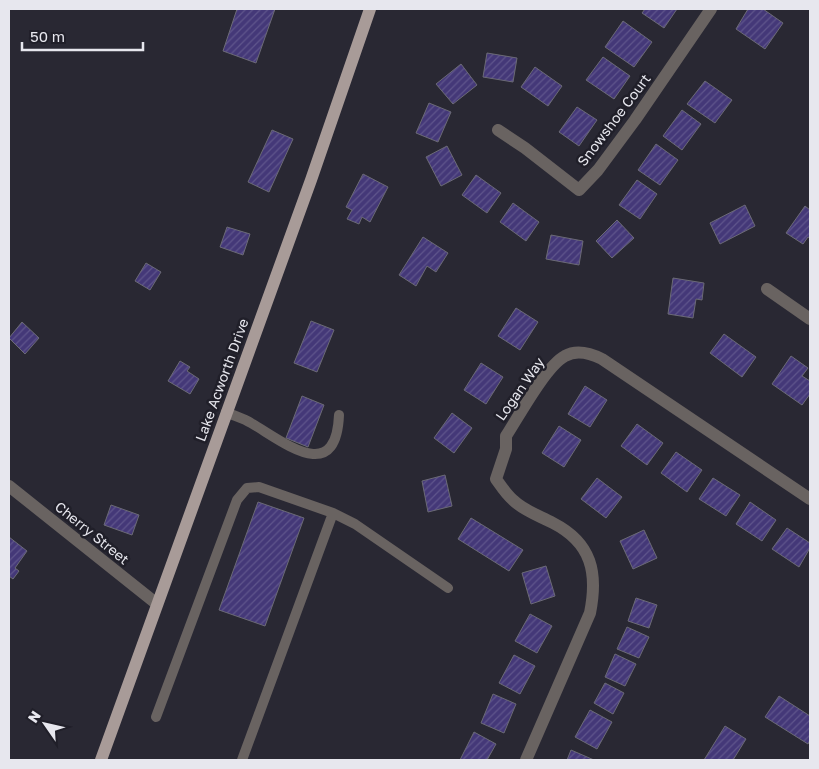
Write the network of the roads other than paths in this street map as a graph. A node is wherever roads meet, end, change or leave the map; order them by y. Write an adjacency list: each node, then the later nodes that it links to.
1 (370, 9): 6 (main road, Lake Acworth Drive)
2 (711, 9): 3 (street, Snowshoe Court)
3 (498, 130)
4 (767, 289): 5 (street)
5 (810, 319)
6 (226, 412): 7 (lane); 12 (main road, Lake Acworth Drive)
7 (339, 415)
8 (9, 486): 12 (street, Cherry Street)
9 (810, 499): 16 (street, Logan Way)
10 (333, 513): 11 (lane); 13 (lane); 15 (lane)
11 (448, 588)
12 (157, 604): 14 (main road, Lake Acworth Drive)
13 (156, 717)
14 (101, 760)
15 (242, 760)
16 (526, 760)

